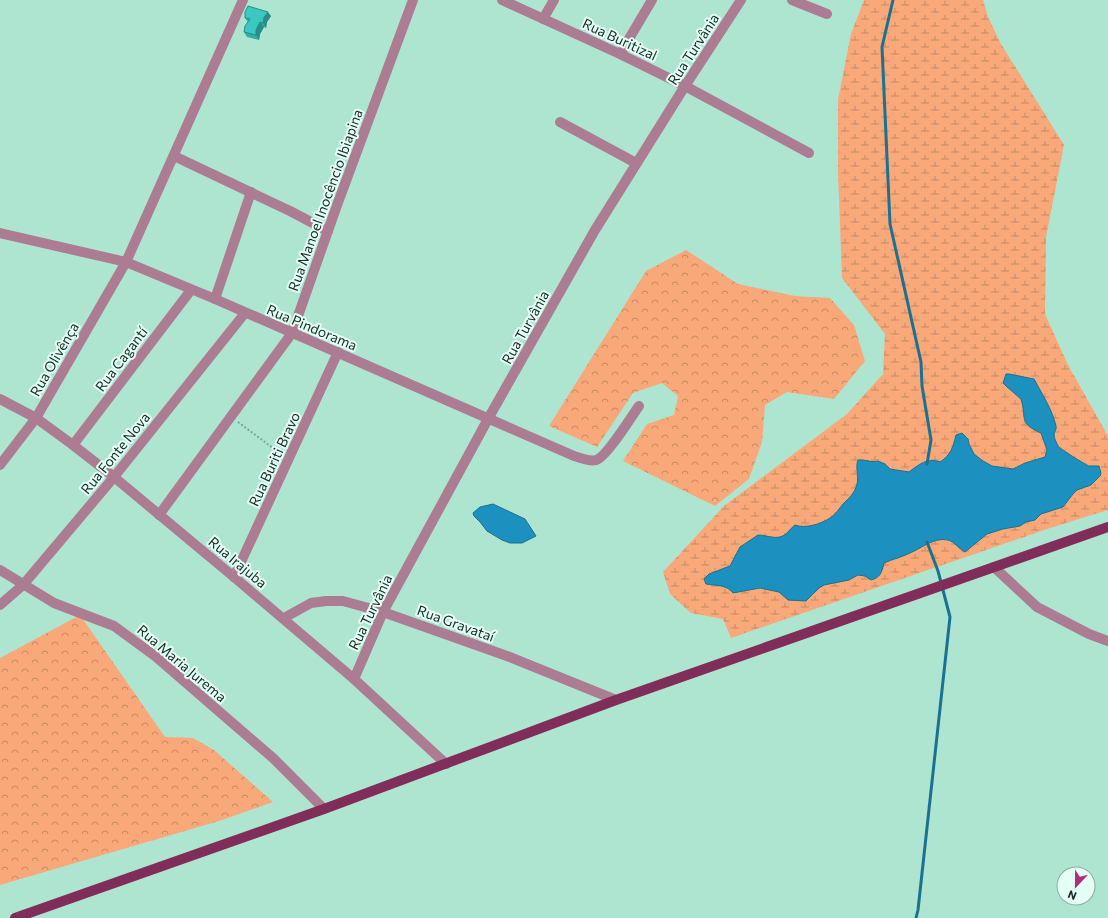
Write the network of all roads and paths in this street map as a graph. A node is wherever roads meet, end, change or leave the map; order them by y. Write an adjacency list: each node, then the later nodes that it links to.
1 (243, 0): 14 (street, Rua Olivênça)
2 (413, 0): 17 (street, Rua Manoel Inocêncio Ibiapina)
3 (502, 0): 9 (street, Rua Buritizal)
4 (554, 0): 9 (street)
5 (652, 0): 10 (street)
6 (741, 0): 11 (street, Rua Turvânia)
7 (792, 0): 8 (street)
8 (827, 14)
9 (542, 19): 10 (street, Rua Buritizal)
10 (620, 54): 11 (street, Rua Buritizal)
11 (685, 86): 13 (street, Rua Buritizal); 15 (street, Rua Turvânia)
12 (560, 122): 15 (street)
13 (809, 153)
14 (174, 156): 16 (street); 19 (street, Rua Olivênça)
15 (636, 163): 29 (street, Rua Turvânia)
16 (252, 192): 17 (street); 21 (street)
17 (328, 231): 23 (street, Rua Manoel Inocêncio Ibiapina)
18 (0, 233): 19 (street, Rua Pindorama)
19 (126, 262): 20 (street, Rua Pindorama); 28 (street, Rua Olivênça)
20 (192, 290): 21 (street, Rua Pindorama); 30 (street, Rua Cagantí)
21 (215, 299): 22 (street, Rua Pindorama)
22 (245, 313): 23 (street, Rua Pindorama); 33 (street, Rua Fonte Nova)
23 (292, 333): 24 (street, Rua Pindorama); 27 (street, Rua Manoel Inocêncio Ibiapina)
24 (338, 352): 29 (street, Rua Pindorama); 31 (street, Rua Buriti Bravo)
25 (0, 399): 28 (street, Rua Irajuba)
26 (639, 406): 29 (street, Rua Pindorama)
27 (231, 417): 31 (path); 34 (street, Rua Manoel Inocêncio Ibiapina)
28 (36, 418): 30 (street, Rua Irajuba); 32 (street, Rua Olivênça)
29 (488, 419): 41 (street, Rua Turvânia)
30 (73, 445): 33 (street, Rua Irajuba)
31 (289, 459): 38 (street, Rua Buriti Bravo)
32 (0, 465)
33 (114, 477): 34 (street, Rua Irajuba); 39 (street, Rua Fonte Nova)
34 (159, 515): 38 (street, Rua Irajuba)
35 (1108, 527): 36 (main road)
36 (994, 567): 43 (street); 45 (main road)
37 (0, 570): 39 (street, Rua Maria Jurema)
38 (234, 576): 42 (street, Rua Irajuba)
39 (23, 585): 40 (street, Rua Fonte Nova); 47 (street, Rua Maria Jurema)
40 (0, 605)
41 (383, 612): 42 (street, Rua Gravataí); 44 (street, Rua Turvânia); 45 (street, Rua Gravataí)
42 (284, 618): 44 (street, Rua Irajuba)
43 (1108, 641)
44 (354, 679): 46 (street, Rua Irajuba)
45 (616, 700): 46 (main road)
46 (446, 764): 47 (main road)
47 (324, 808): 48 (main road)
48 (15, 918)

